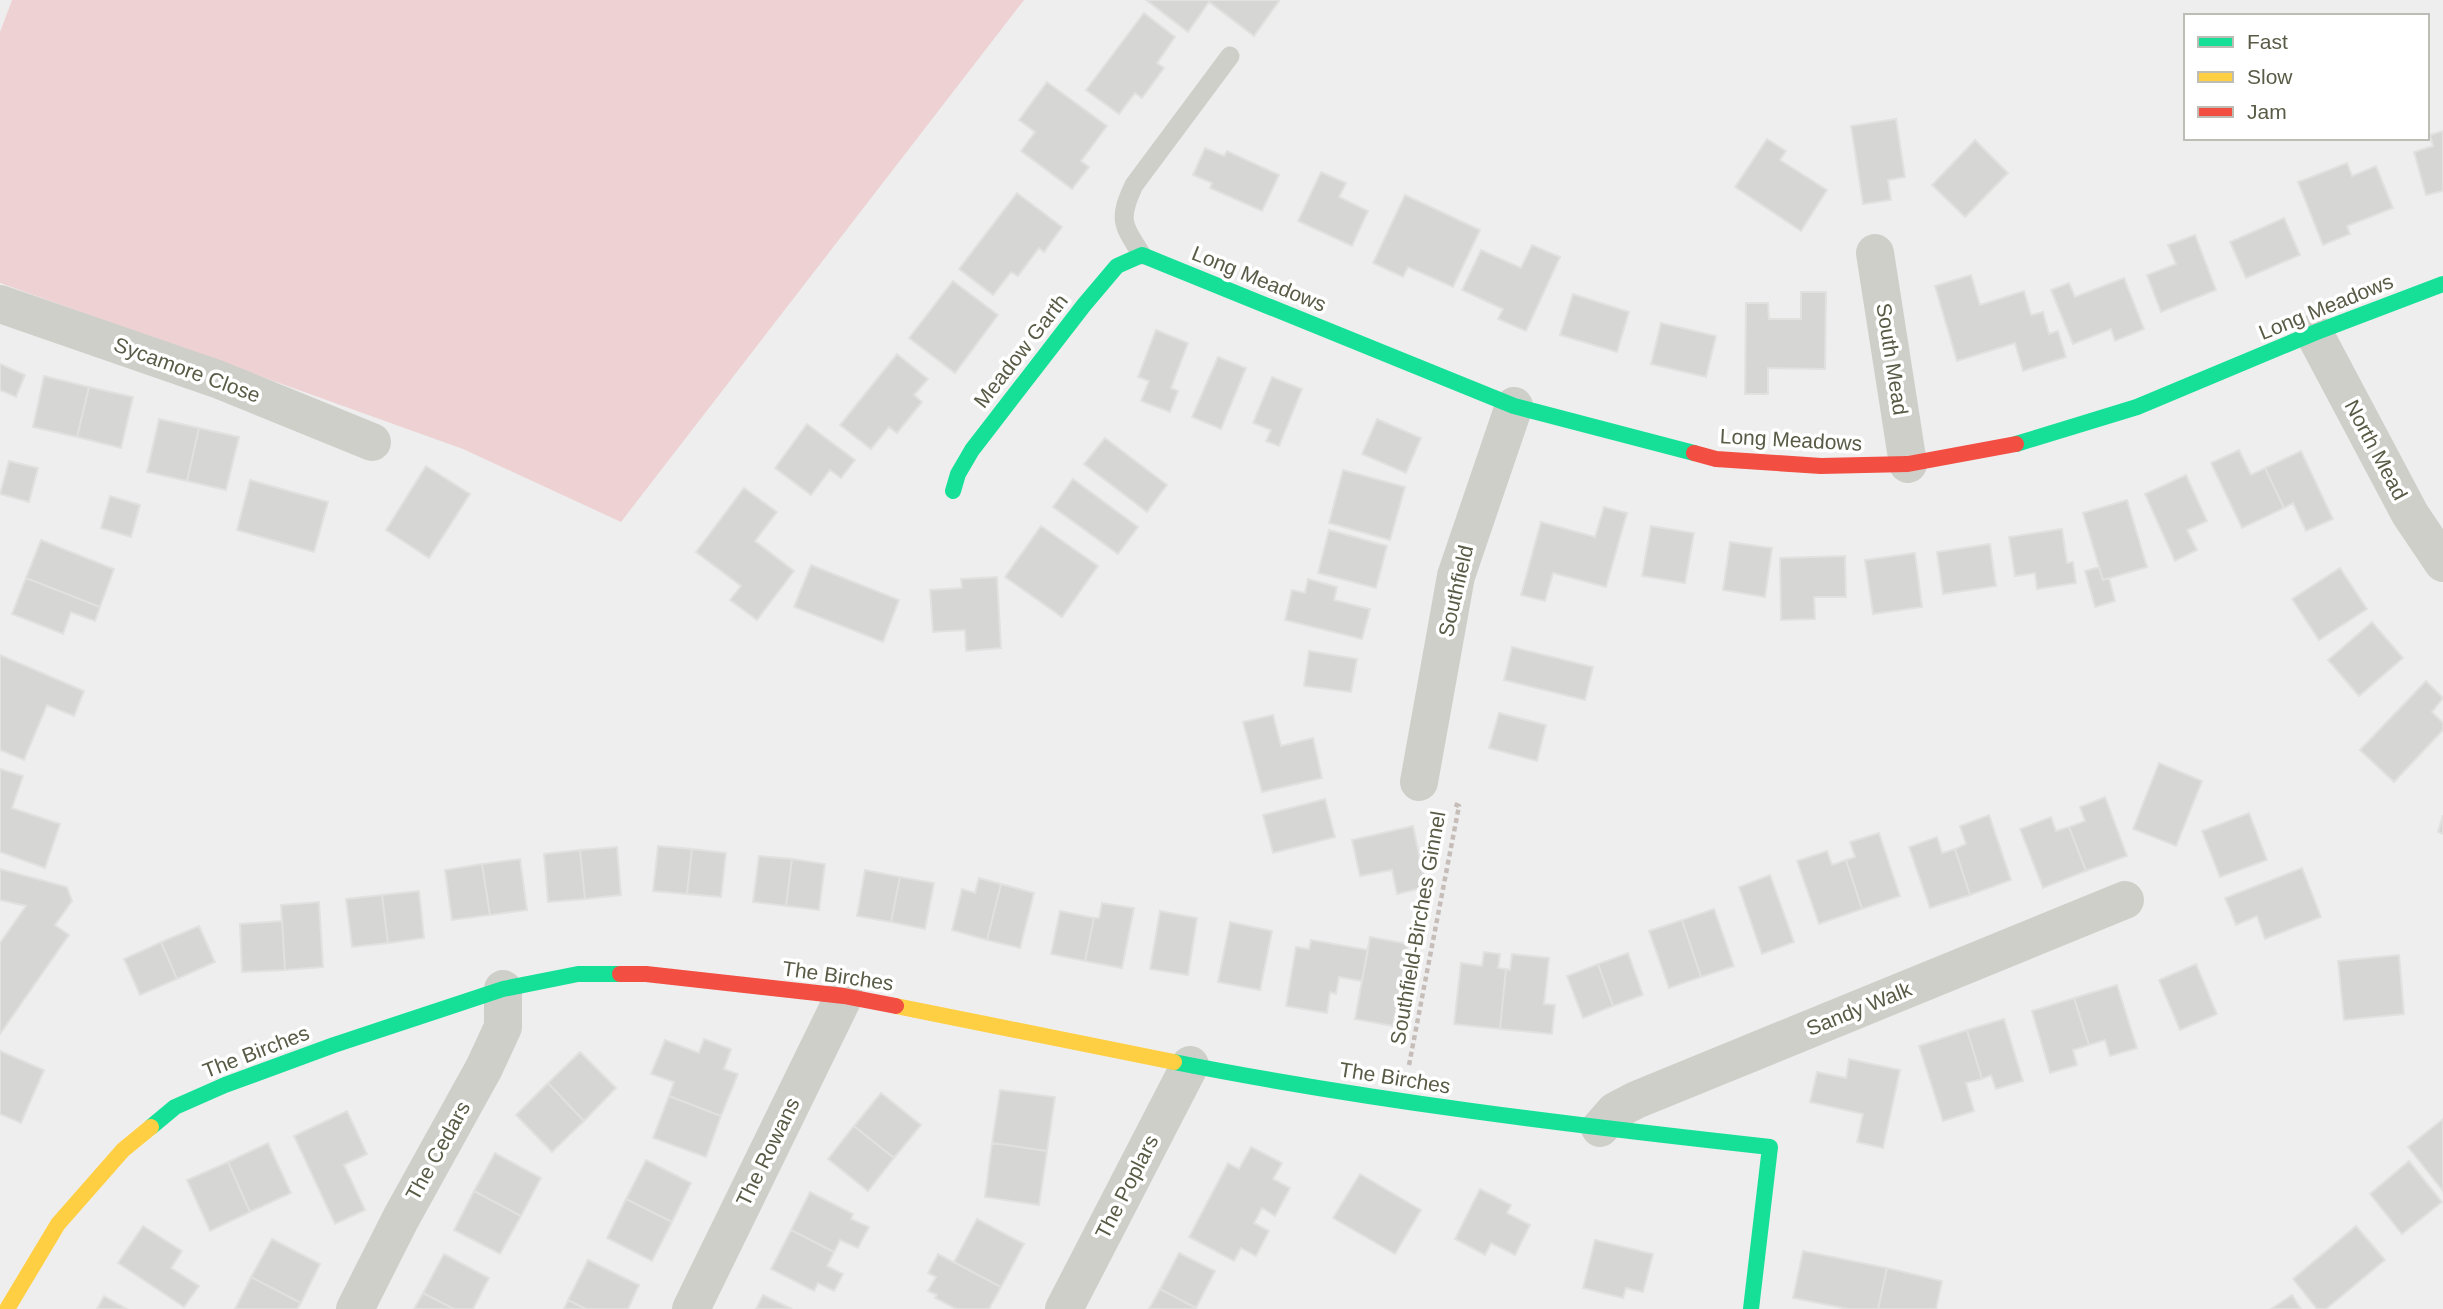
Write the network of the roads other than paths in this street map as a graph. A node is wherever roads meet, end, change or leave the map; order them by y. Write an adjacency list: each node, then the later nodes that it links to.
1 (1230, 56): 3 (lane)
2 (1875, 253): 9 (street, South Mead)
3 (1142, 255): 7 (street, Long Meadows); 10 (street, Meadow Garth)
4 (2443, 284): 6 (street, Long Meadows)
5 (0, 304): 8 (street, Sycamore Close)
6 (2314, 333): 9 (street, Long Meadows); 11 (street, North Mead)
7 (1514, 406): 9 (street, Long Meadows); 12 (street, Southfield)
8 (372, 442)
9 (1908, 464)
10 (953, 491)
11 (2443, 563)
12 (1419, 782)
13 (2125, 901): 17 (street, Sandy Walk)
14 (503, 989): 15 (street, The Birches); 18 (street, The Birches); 19 (street, The Cedars)
15 (844, 996): 16 (street, The Birches); 20 (street, The Rowans)
16 (1190, 1065): 17 (street, The Birches); 21 (street, The Poplars)
17 (1600, 1128): 22 (street, The Birches)
18 (7, 1309)
19 (355, 1309)
20 (691, 1309)
21 (1064, 1309)
22 (1751, 1309)

